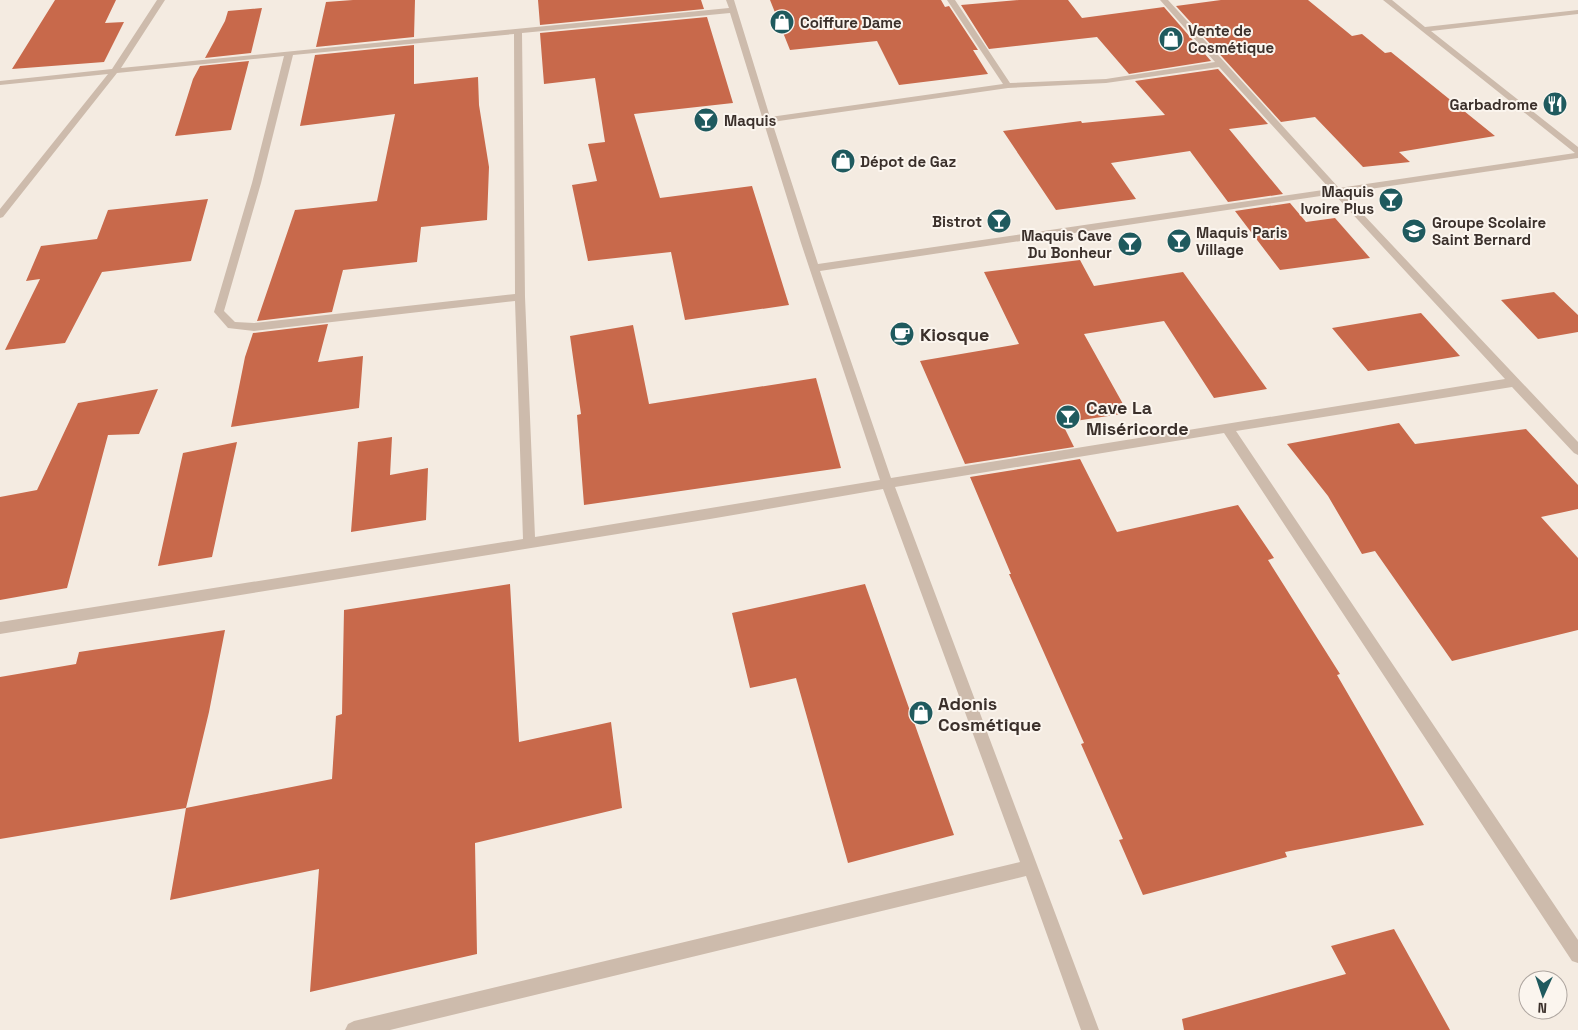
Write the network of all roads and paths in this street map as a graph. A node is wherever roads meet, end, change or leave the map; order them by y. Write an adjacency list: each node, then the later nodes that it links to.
1 (161, 0): 11 (street)
2 (951, 0): 13 (street)
3 (1164, 0): 10 (street)
4 (1387, 0): 7 (street)
5 (732, 5): 8 (street); 14 (street)
6 (1578, 12): 7 (street)
7 (1425, 29): 15 (street)
8 (518, 32): 9 (street); 20 (street)
9 (289, 53): 11 (street); 20 (street)
10 (1220, 64): 13 (street); 17 (street)
11 (115, 71): 12 (street); 18 (street)
12 (0, 83)
13 (1008, 86): 14 (street)
14 (768, 120): 19 (street)
15 (1578, 151)
16 (1578, 155): 17 (street)
17 (1334, 190): 19 (street); 21 (street)
18 (0, 215)
19 (815, 268): 24 (street)
20 (520, 297): 25 (street)
21 (1515, 382): 22 (street); 23 (street)
22 (1227, 428): 24 (street); 28 (street)
23 (1578, 450)
24 (888, 483): 25 (street); 27 (street)
25 (529, 542): 26 (street)
26 (0, 628)
27 (1031, 867): 29 (street); 30 (street)
28 (1578, 955)
29 (354, 1030)
30 (1090, 1030)

